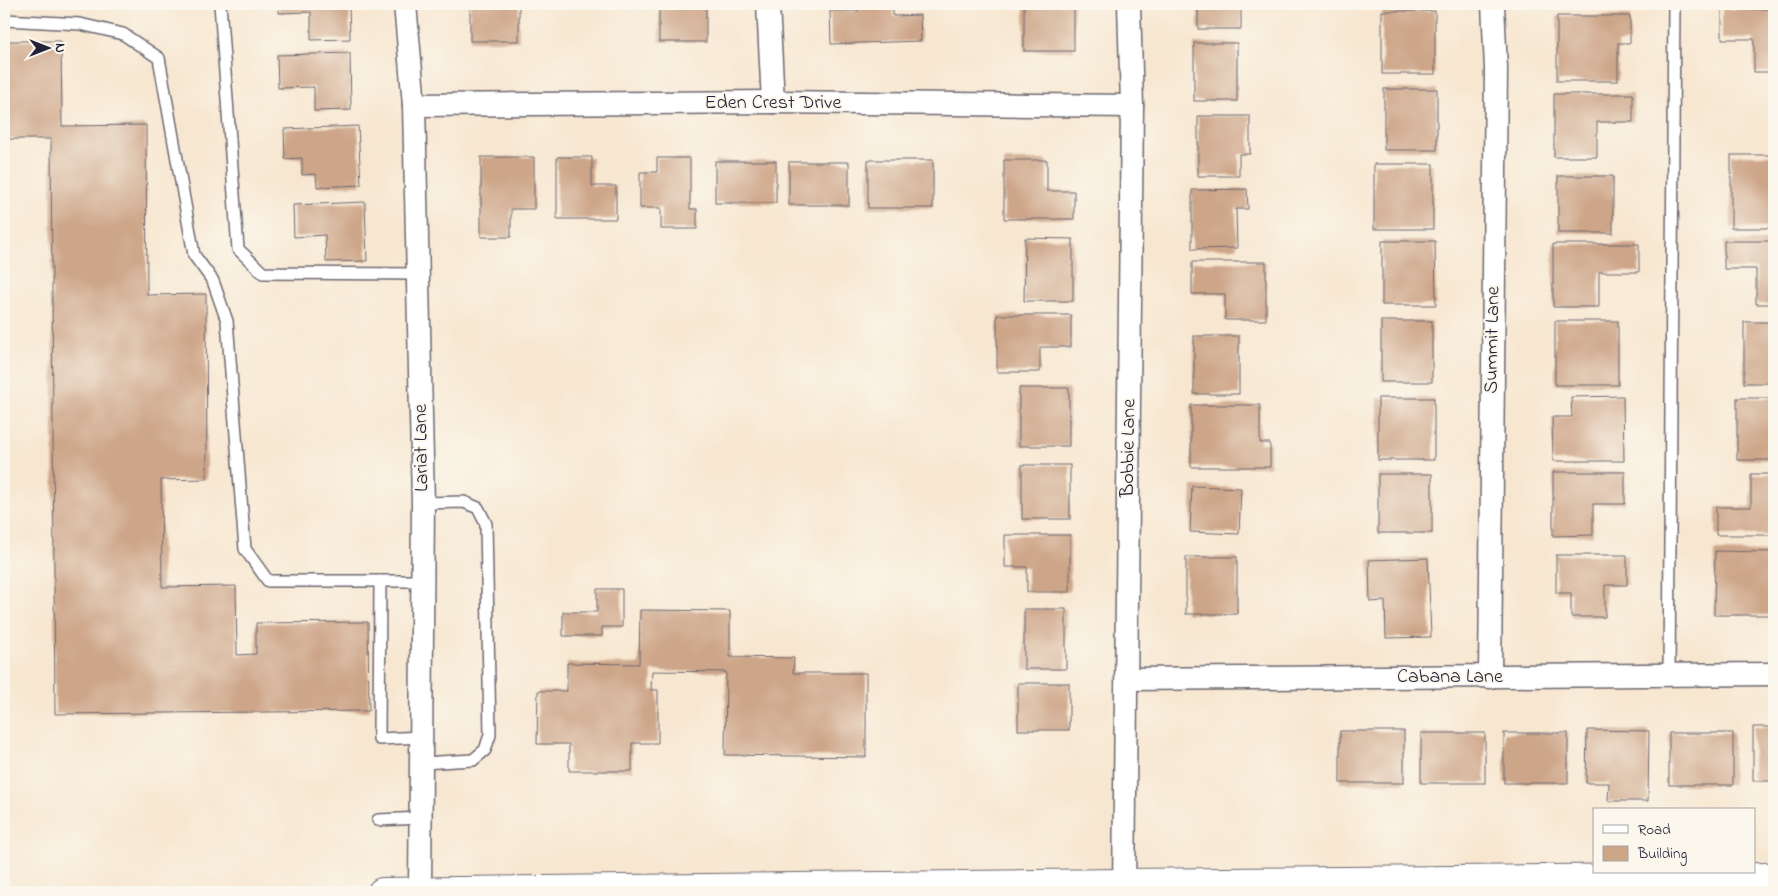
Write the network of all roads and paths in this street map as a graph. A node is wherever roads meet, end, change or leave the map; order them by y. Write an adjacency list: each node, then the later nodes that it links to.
1 (220, 4): 11 (lane)
2 (404, 4): 9 (street, Lariat Lane)
3 (768, 4): 8 (street)
4 (1129, 4): 10 (street, Bobbie Lane)
5 (1493, 4): 17 (street, Summit Lane)
6 (1674, 4): 16 (lane)
7 (4, 20): 13 (lane)
8 (773, 102): 9 (street, Eden Crest Drive); 10 (street, Eden Crest Drive)
9 (414, 105): 11 (street, Lariat Lane)
10 (1132, 106): 18 (street, Bobbie Lane)
11 (418, 274): 12 (street, Lariat Lane)
12 (423, 503): 14 (street, Lariat Lane); 20 (lane)
13 (380, 581): 14 (lane); 19 (lane)
14 (423, 581): 19 (street, Lariat Lane)
15 (1774, 674): 16 (street, Cabana Lane)
16 (1669, 675): 17 (street, Cabana Lane)
17 (1490, 677): 18 (street, Cabana Lane)
18 (1127, 679): 24 (street, Bobbie Lane)
19 (422, 737): 20 (street, Lariat Lane)
20 (422, 763): 21 (street, Lariat Lane)
21 (421, 818): 22 (lane); 26 (street, Lariat Lane)
22 (378, 820)
23 (1774, 877): 24 (main road)
24 (1124, 887): 26 (main road)
25 (382, 892): 26 (main road)
26 (420, 892)

